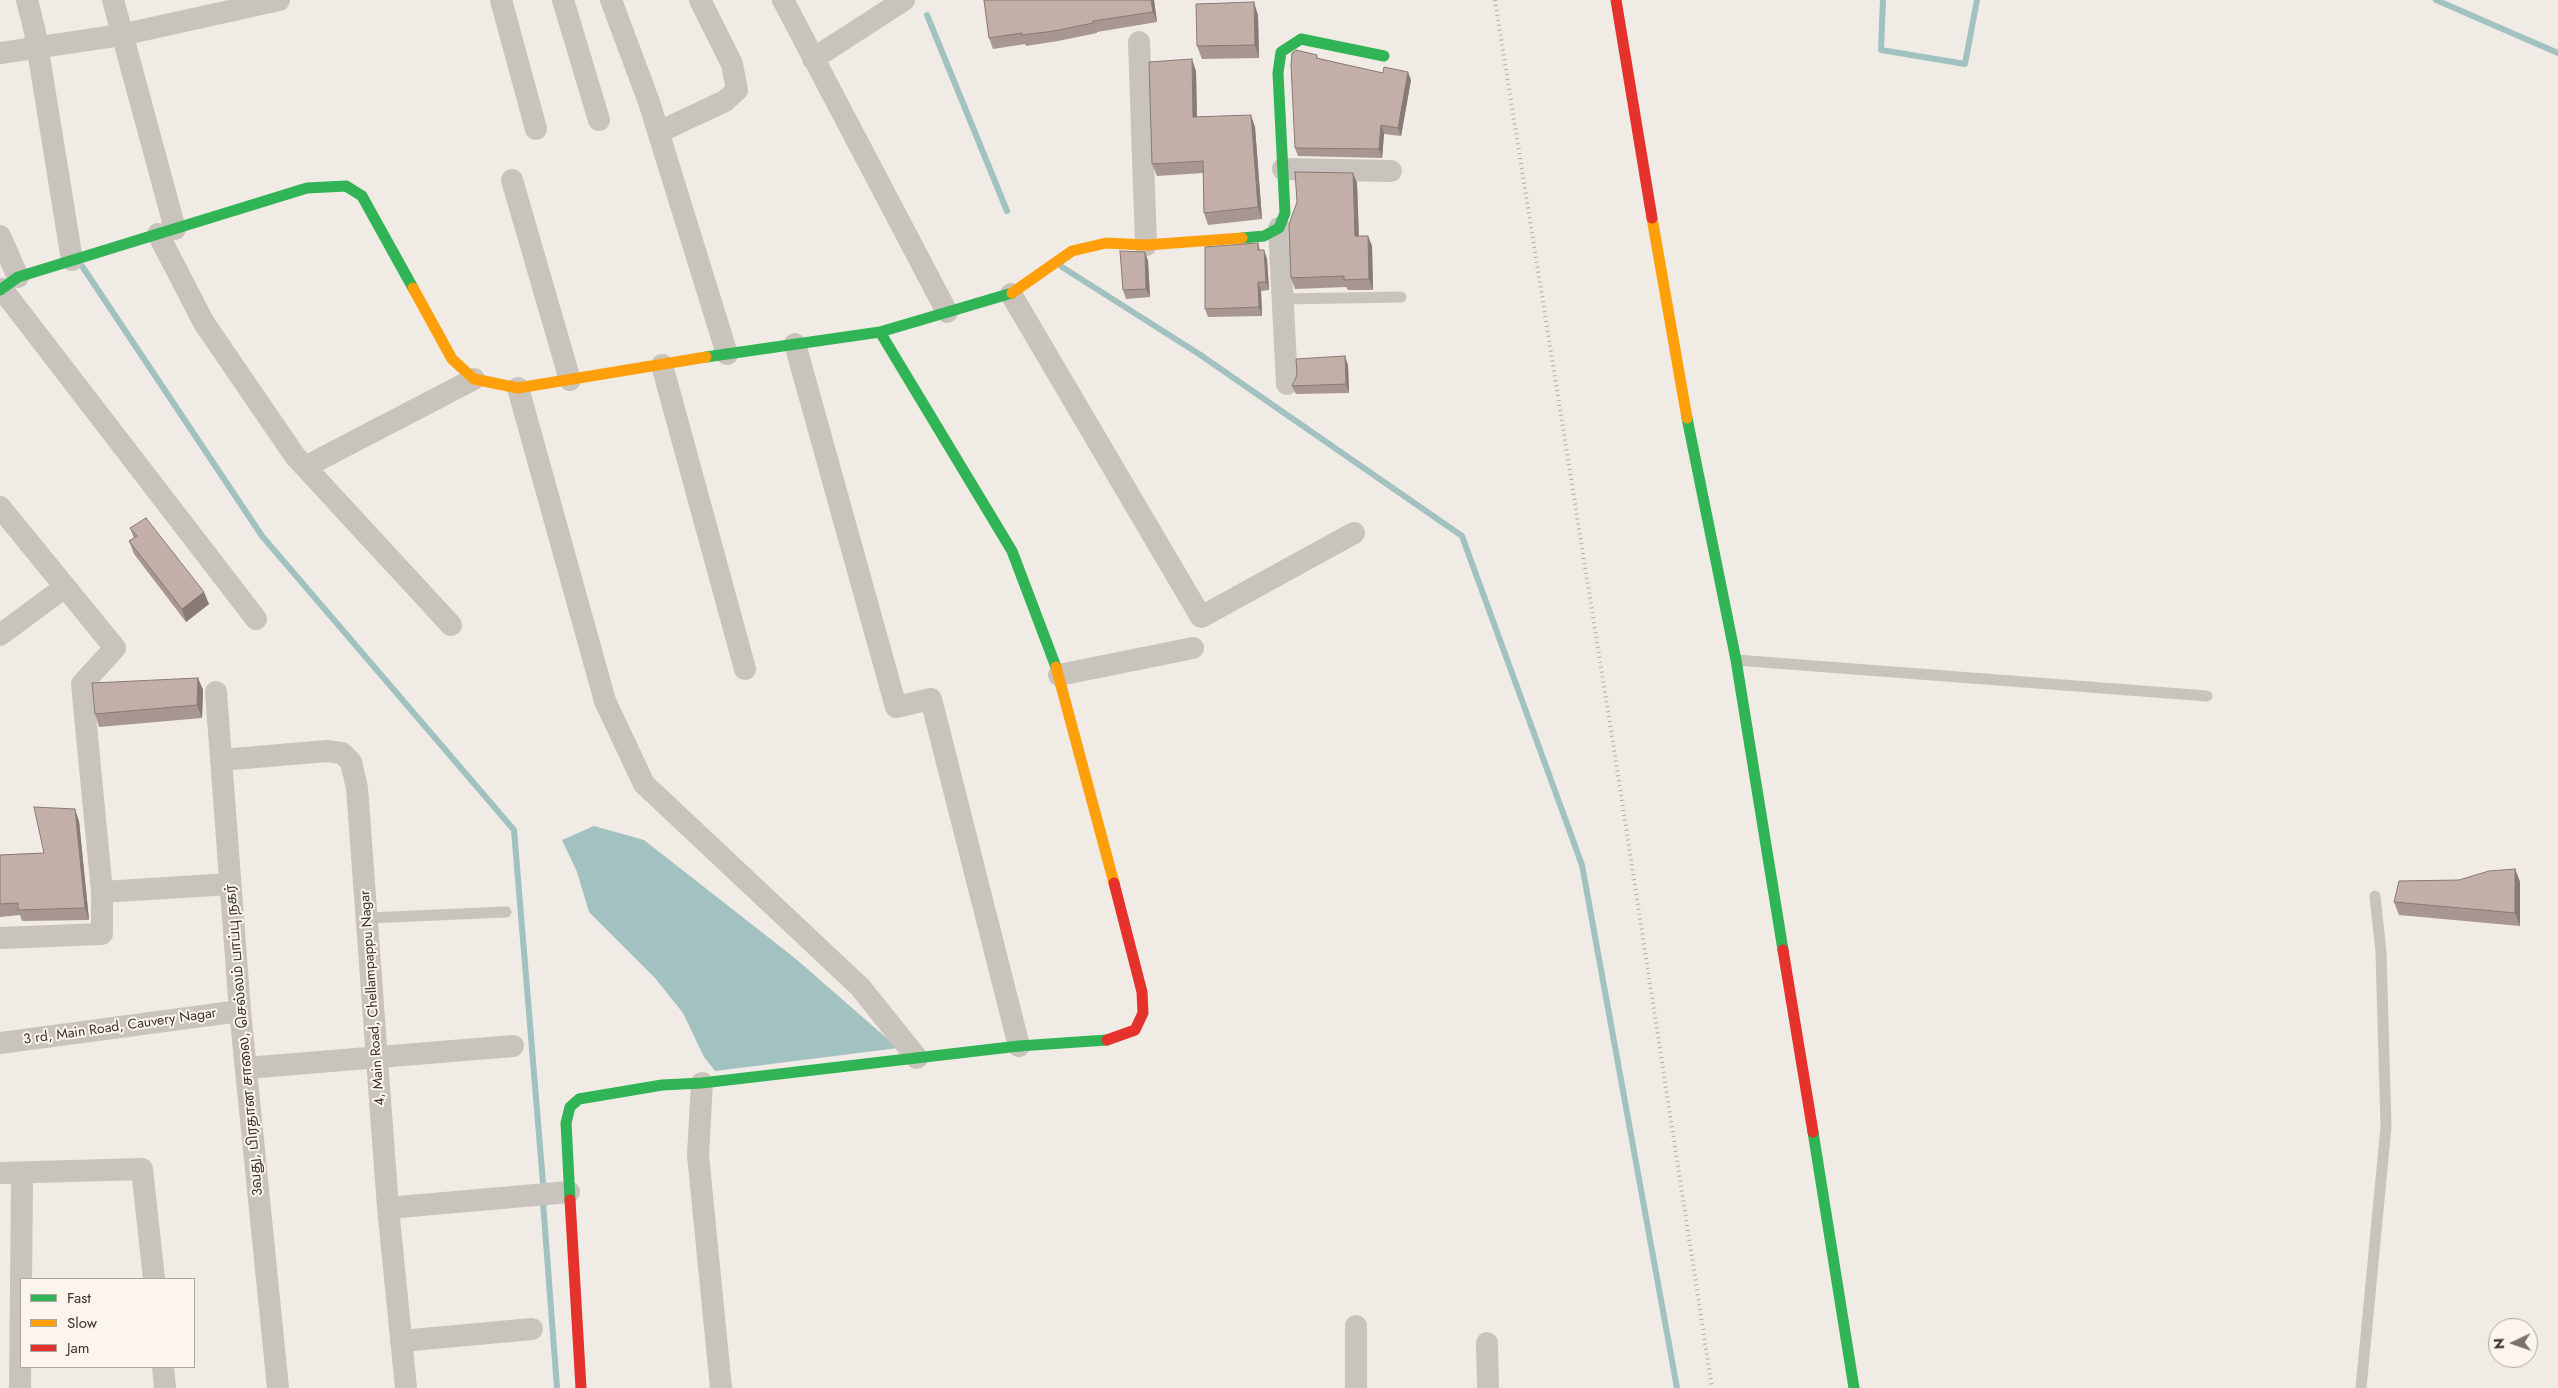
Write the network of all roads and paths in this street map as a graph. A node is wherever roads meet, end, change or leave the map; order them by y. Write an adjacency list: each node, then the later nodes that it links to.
1 (27, 0): 13 (street)
2 (112, 0): 11 (street)
3 (502, 0): 18 (street)
4 (563, 0): 17 (street)
5 (611, 0): 19 (street)
6 (700, 0): 19 (street)
7 (783, 0): 16 (street)
8 (904, 0): 16 (street)
9 (1616, 0): 49 (street)
10 (274, 1): 11 (street)
11 (121, 36): 13 (street); 24 (street)
12 (1139, 42): 26 (street)
13 (37, 48): 14 (street); 27 (street)
14 (0, 53)
15 (1384, 56): 20 (street)
16 (813, 59): 32 (street)
17 (599, 120)
18 (536, 129)
19 (659, 132): 35 (street)
20 (1283, 169): 21 (street); 23 (street)
21 (1390, 171)
22 (512, 180): 38 (street)
23 (1279, 228): 26 (street); 31 (street)
24 (166, 232): 27 (street); 37 (street); 41 (street)
25 (0, 236): 28 (street)
26 (1146, 245): 29 (street)
27 (72, 260): 28 (street)
28 (7, 285): 45 (street)
29 (1010, 294): 32 (street); 43 (street)
30 (1401, 297): 31 (lane)
31 (1283, 299): 39 (street)
32 (947, 312): 33 (street)
33 (880, 332): 34 (street); 51 (street)
34 (795, 344): 35 (street); 64 (street)
35 (727, 354): 36 (street)
36 (662, 365): 38 (street); 50 (street)
37 (474, 379): 40 (street); 41 (street)
38 (570, 380): 40 (street)
39 (1287, 384)
40 (518, 388): 66 (street)
41 (305, 467): 46 (street)
42 (0, 507): 44 (street)
43 (1354, 533)
44 (65, 587): 47 (street); 56 (street)
45 (256, 619)
46 (451, 625)
47 (0, 635)
48 (1193, 648): 51 (street)
49 (1736, 660): 53 (lane); 89 (street)
50 (744, 669)
51 (1059, 675): 64 (street)
52 (216, 692): 54 (street, 3வது, பிரதான சாலை, செல்லம் பாப்பு நகர்)
53 (2207, 696)
54 (221, 760): 55 (street, 3வது, பிரதான சாலை, செல்லம் பாப்பு நகர்); 59 (street, 4, Main Road, Chellampappu Nagar)
55 (230, 884): 56 (street); 61 (street, 3வது, பிரதான சாலை, செல்லம் பாப்பு நகர்)
56 (102, 892): 60 (street)
57 (2375, 896): 90 (lane)
58 (506, 912): 59 (lane)
59 (367, 918): 65 (street, 4, Main Road, Chellampappu Nagar)
60 (0, 938)
61 (240, 1011): 62 (street, 3 rd, Main Road, Cauvery Nagar); 67 (street, 3வது, பிரதான சாலை, செல்லம் பாப்பு நகர்)
62 (0, 1042)
63 (513, 1046): 65 (street)
64 (1019, 1046): 66 (street)
65 (377, 1057): 67 (street); 72 (street, 4, Main Road, Chellampappu Nagar)
66 (917, 1058): 68 (street)
67 (246, 1068): 83 (street, 3வது, பிரதான சாலை, செல்லம் பாப்பு நகர்)
68 (702, 1083): 71 (street); 86 (street)
69 (0, 1173): 74 (street)
70 (22, 1184): 73 (street)
71 (569, 1192): 72 (street); 85 (street)
72 (388, 1208): 77 (street, 4, Main Road, Chellampappu Nagar)
73 (21, 1278)
74 (154, 1278)
75 (1356, 1326): 87 (street)
76 (532, 1329): 77 (street)
77 (401, 1341): 84 (street, 4, Main Road, Chellampappu Nagar)
78 (1487, 1343): 88 (street)
79 (20, 1368): 81 (street)
80 (163, 1368): 82 (street)
81 (20, 1388)
82 (165, 1388)
83 (278, 1388)
84 (406, 1388)
85 (581, 1388)
86 (721, 1388)
87 (1356, 1388)
88 (1488, 1388)
89 (1854, 1388)
90 (2361, 1388)

